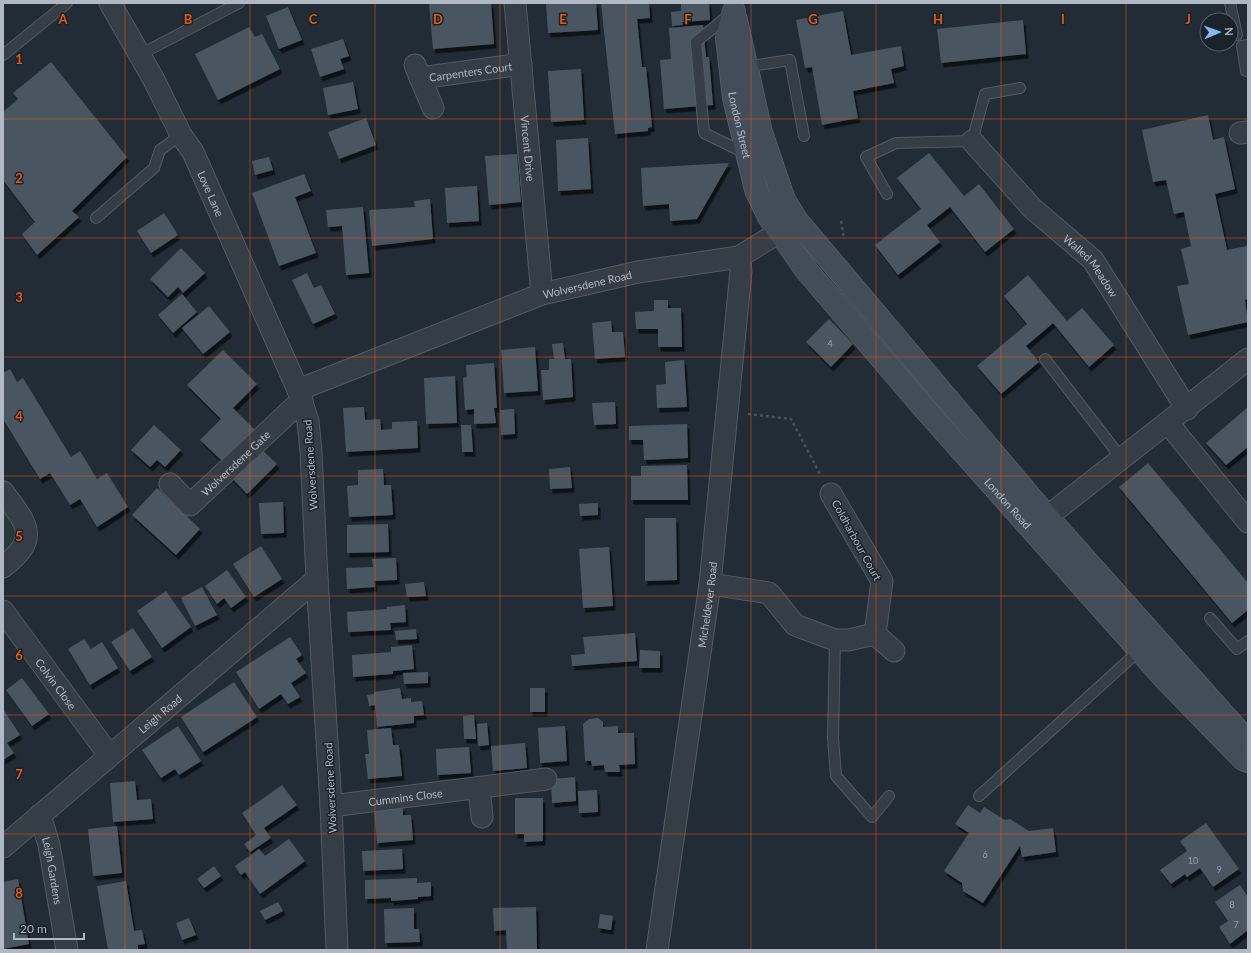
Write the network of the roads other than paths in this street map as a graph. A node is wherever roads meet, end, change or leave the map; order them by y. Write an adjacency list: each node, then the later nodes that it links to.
1 (67, 3): 7 (lane)
2 (110, 3): 8 (street, Love Lane)
3 (239, 3): 8 (lane)
4 (515, 3): 9 (street, Vincent Drive)
5 (734, 7): 10 (street, London Street); 17 (lane)
6 (1248, 45): 11 (lane)
7 (3, 54)
8 (139, 55): 14 (street, Love Lane)
9 (522, 64): 13 (street, Carpenters Court); 22 (street, Vincent Drive)
10 (739, 68): 15 (lane); 17 (street, London Street); 20 (street, London Street)
11 (1246, 71)
12 (1020, 88): 16 (lane)
13 (433, 108)
14 (181, 135): 19 (lane); 25 (street, Love Lane)
15 (804, 136)
16 (972, 141): 18 (lane); 26 (street, Walled Meadow)
17 (747, 154): 20 (street, London Street)
18 (887, 194)
19 (96, 218)
20 (788, 227): 21 (street, Wolversdene Road); 33 (street, London Road)
21 (739, 257): 22 (street, Wolversdene Road); 36 (street, Micheldever Road)
22 (542, 294): 25 (street, Wolversdene Road)
23 (1045, 359): 28 (lane)
24 (1248, 359): 26 (street)
25 (300, 395): 29 (street, Wolversdene Gate); 35 (street, Wolversdene Road)
26 (1187, 408): 27 (street)
27 (1168, 423): 28 (street); 32 (street)
28 (1122, 459): 33 (street)
29 (170, 484)
30 (3, 492): 34 (street)
31 (831, 494): 39 (street, Coldharbour Court)
32 (1248, 522)
33 (1039, 524): 42 (street, London Road)
34 (3, 567)
35 (317, 579): 45 (street, Leigh Road); 51 (street, Wolversdene Road)
36 (710, 584): 40 (street); 57 (street, Micheldever Road)
37 (3, 611): 45 (street, Colvin Close)
38 (1210, 618): 41 (lane)
39 (875, 634): 40 (street); 43 (street)
40 (835, 640): 49 (lane)
41 (1248, 641)
42 (1147, 644): 44 (street, London Road); 46 (street, London Road); 50 (lane)
43 (894, 651)
44 (1248, 742)
45 (109, 755): 52 (street, Leigh Road)
46 (1248, 762)
47 (546, 779): 48 (street, Cummins Close)
48 (479, 788): 51 (street, Cummins Close); 53 (street)
49 (889, 796)
50 (979, 796)
51 (331, 806): 56 (street, Wolversdene Road)
52 (40, 815): 54 (street, Leigh Road); 55 (street, Leigh Gardens)
53 (482, 817)
54 (3, 847)
55 (67, 950)
56 (336, 950)
57 (657, 950)

